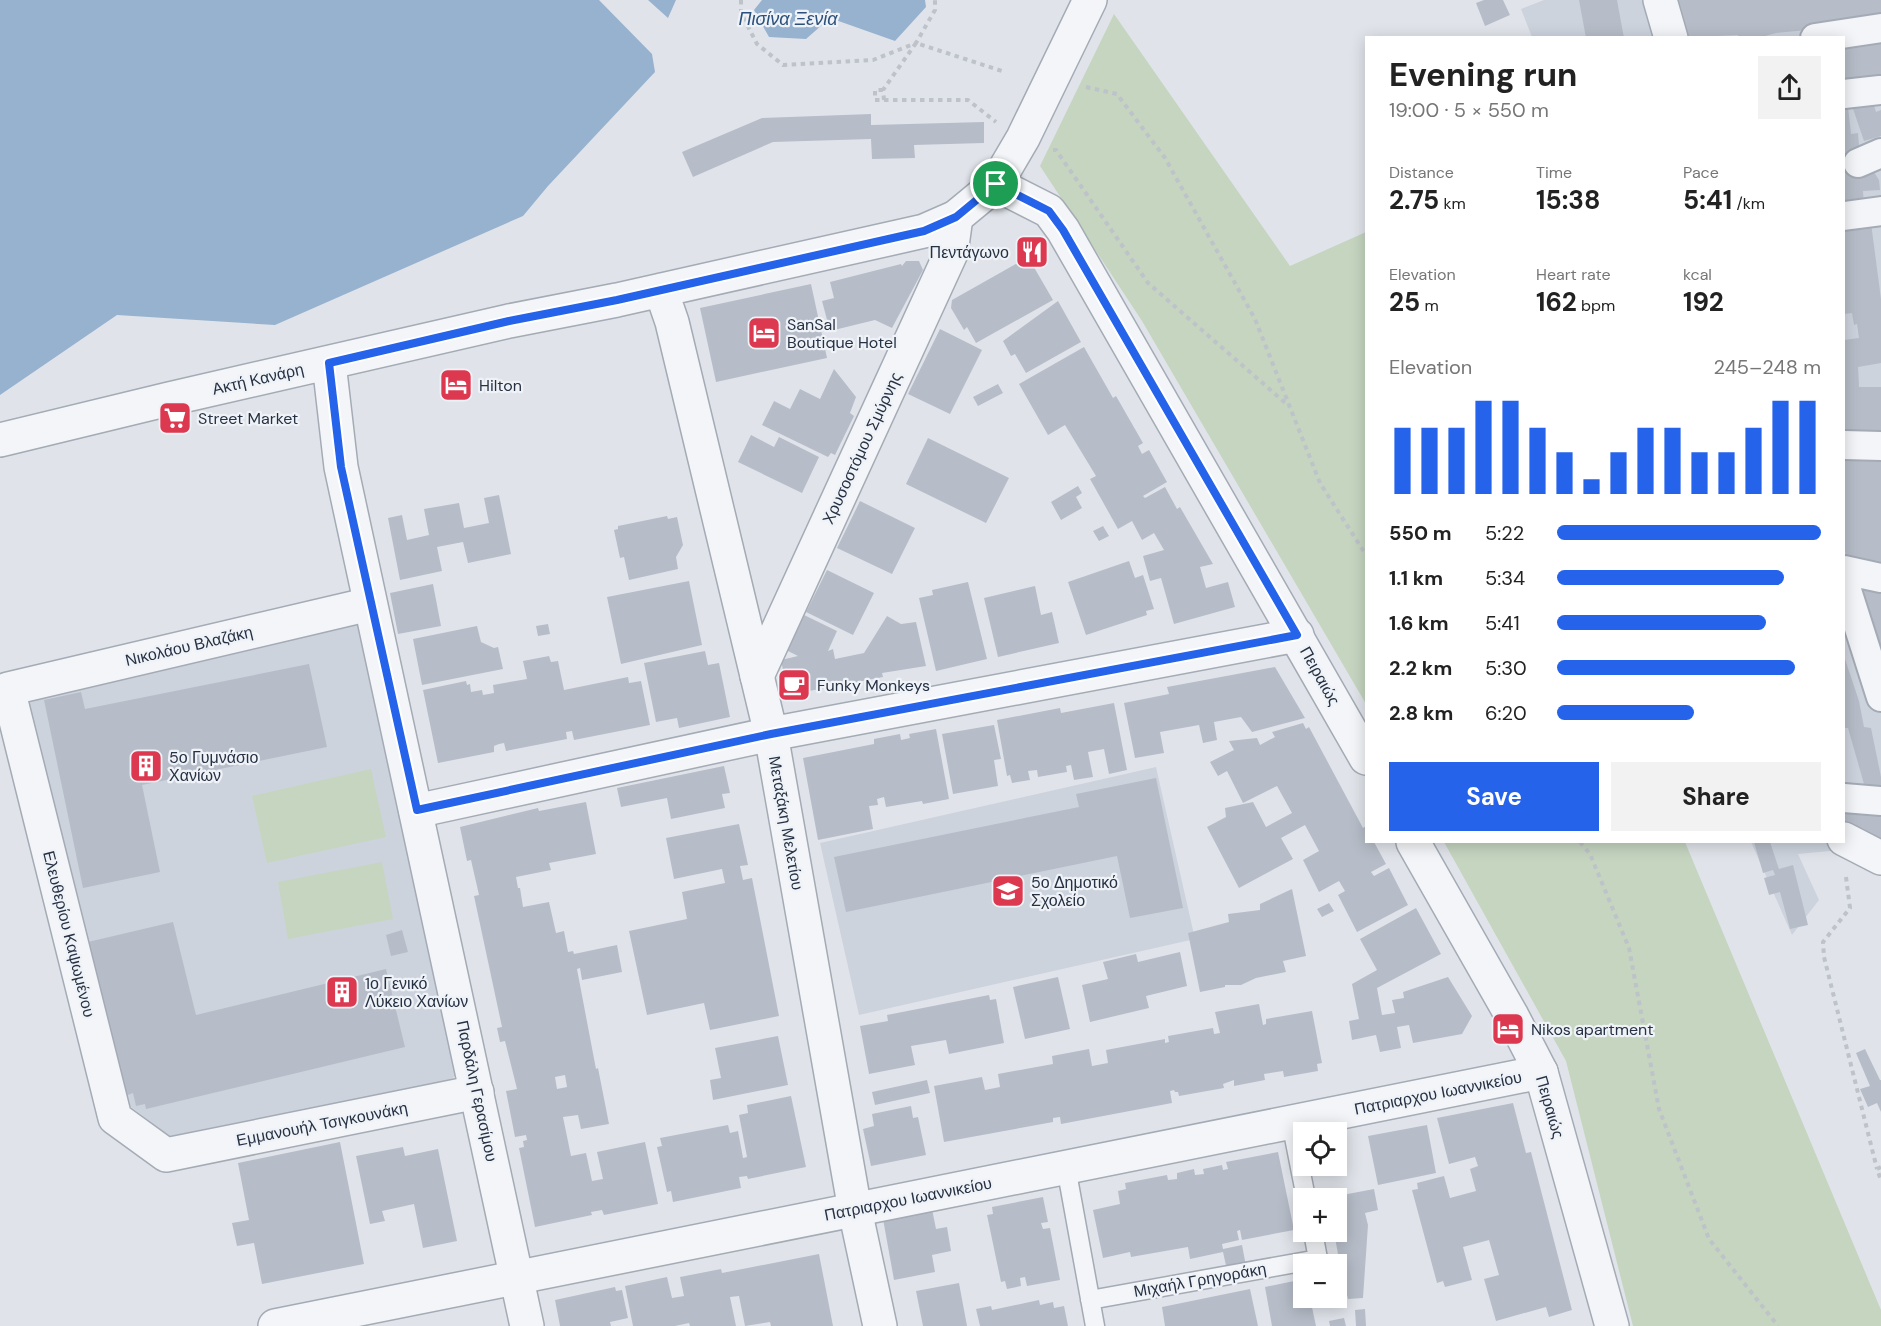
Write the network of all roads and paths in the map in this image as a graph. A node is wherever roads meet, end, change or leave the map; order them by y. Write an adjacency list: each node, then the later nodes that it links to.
1 (741, 0): 8 (path)
2 (935, 0): 8 (path)
3 (1090, 0): 15 (street)
4 (1660, 0): 6 (street)
5 (1881, 28): 7 (street)
6 (1670, 36)
7 (1828, 36)
8 (916, 43): 9 (path); 11 (path)
9 (1005, 72)
10 (1086, 87): 22 (path)
11 (883, 90): 14 (path); 14 (path)
12 (1880, 90): 13 (street)
13 (1845, 94)
14 (884, 100): 15 (path)
15 (1023, 138): 16 (street); 22 (path)
16 (996, 184): 19 (street, Ακτή Κανάρη); 31 (street, Πειραιώς)
17 (1881, 211): 18 (street)
18 (1845, 216)
19 (956, 217): 20 (street, Ακτή Κανάρη); 32 (street, Χρυσοστόμου Σμύρνης)
20 (661, 290): 21 (street, Ακτή Κανάρη); 32 (street, Μεταξάκη Μελετίου)
21 (329, 363): 23 (street, Ακτή Κανάρη); 30 (street, Παρδάλη Γερασίμου)
22 (1290, 407): 26 (path)
23 (0, 440)
24 (1845, 445): 25 (street)
25 (1881, 447)
26 (1365, 553)
27 (1845, 570): 28 (street)
28 (1881, 578)
29 (1845, 584): 34 (street)
30 (370, 604): 33 (street, Νικολάου Βλαζάκη); 39 (street, Παρδάλη Γερασίμου)
31 (1297, 635): 35 (street); 36 (street, Πειραιώς)
32 (757, 676): 35 (street, Μεταξάκη Μελετίου)
33 (8, 689): 47 (street, Ελευθερίου Καψωμένου)
34 (1881, 697)
35 (771, 734): 39 (street); 52 (street, Μεταξάκη Μελετίου)
36 (1365, 756)
37 (1845, 798): 38 (street)
38 (1881, 801)
39 (417, 810): 45 (street, Παρδάλη Γερασίμου)
40 (1845, 840): 43 (street); 49 (path)
41 (1414, 843): 44 (street, Πειραιώς)
42 (1581, 843): 61 (path)
43 (1881, 858)
44 (1541, 1072): 46 (street, Πατριαρχου Ιωαννικείου); 60 (street, Πειραιώς)
45 (477, 1092): 47 (street, Εμμανουήλ Τσιγκουνάκη); 54 (street, Παρδάλη Γερασίμου)
46 (1291, 1122): 48 (street, Πατριαρχου Ιωαννικείου); 51 (lane)
47 (166, 1155)
48 (1066, 1167): 52 (street, Πατριαρχου Ιωαννικείου); 55 (lane)
49 (1879, 1168): 50 (path)
50 (1881, 1180)
51 (1304, 1188)
52 (855, 1210): 54 (street, Πατριαρχου Ιωαννικείου); 58 (street, Μεταξάκη Μελετίου)
53 (1314, 1242): 55 (lane, Μιχαήλ Γρηγοράκη)
54 (517, 1277): 56 (street, Πατριαρχου Ιωαννικείου); 57 (street, Παρδάλη Γερασίμου)
55 (1090, 1300): 59 (lane)
56 (275, 1326)
57 (527, 1326)
58 (880, 1326)
59 (1095, 1326)
60 (1612, 1326)
61 (1778, 1326)

